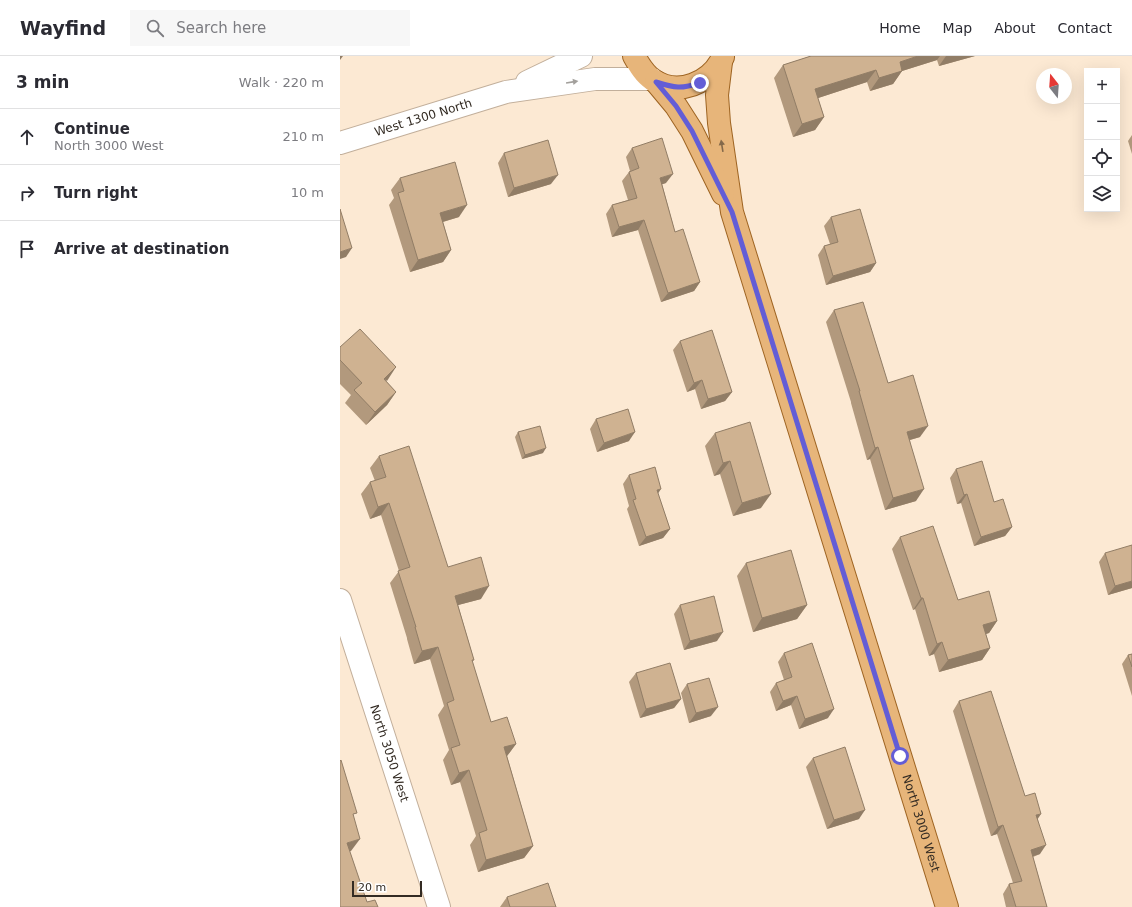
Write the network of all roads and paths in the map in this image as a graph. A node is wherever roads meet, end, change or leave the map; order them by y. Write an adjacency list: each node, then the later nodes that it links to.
1 (581, 56): 5 (street, West 1300 North)
2 (634, 56): 4 (main road, North 3000 West)
3 (722, 59): 4 (main road); 7 (main road, North 3000 West, one-way to 3)
4 (654, 81): 5 (street, West 1300 North, one-way to 4); 7 (main road, North 3000 West)
5 (506, 92): 6 (street, West 1300 North)
6 (340, 143)
7 (732, 212): 10 (main road, North 3000 West)
8 (340, 600): 9 (street, North 3050 West)
9 (439, 907)
10 (947, 907)

